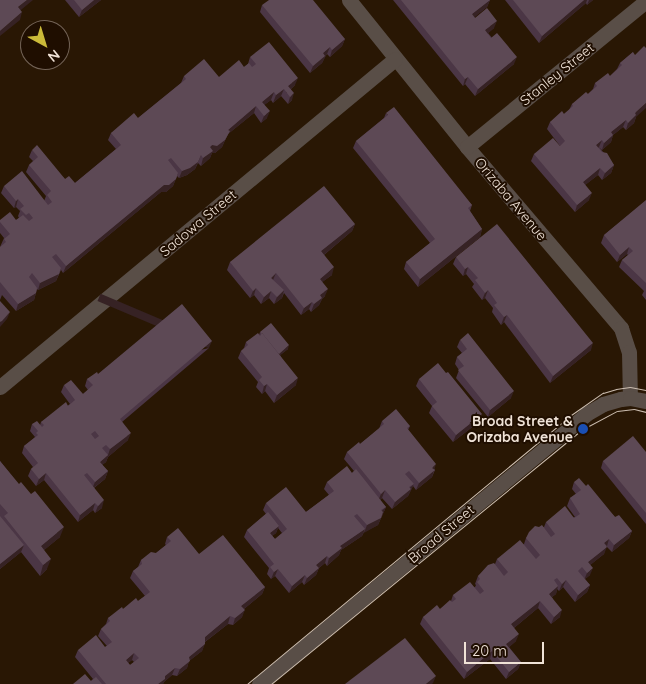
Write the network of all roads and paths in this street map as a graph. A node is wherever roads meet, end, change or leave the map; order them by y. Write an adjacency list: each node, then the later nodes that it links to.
1 (348, 0): 3 (street, Orizaba Avenue)
2 (646, 1): 4 (street, Stanley Street)
3 (396, 59): 4 (street, Orizaba Avenue); 5 (street, Sadowa Street)
4 (467, 147): 6 (street, Orizaba Avenue)
5 (0, 387)
6 (630, 398): 7 (street); 8 (street, Broad Street)
7 (646, 401)
8 (259, 684)

